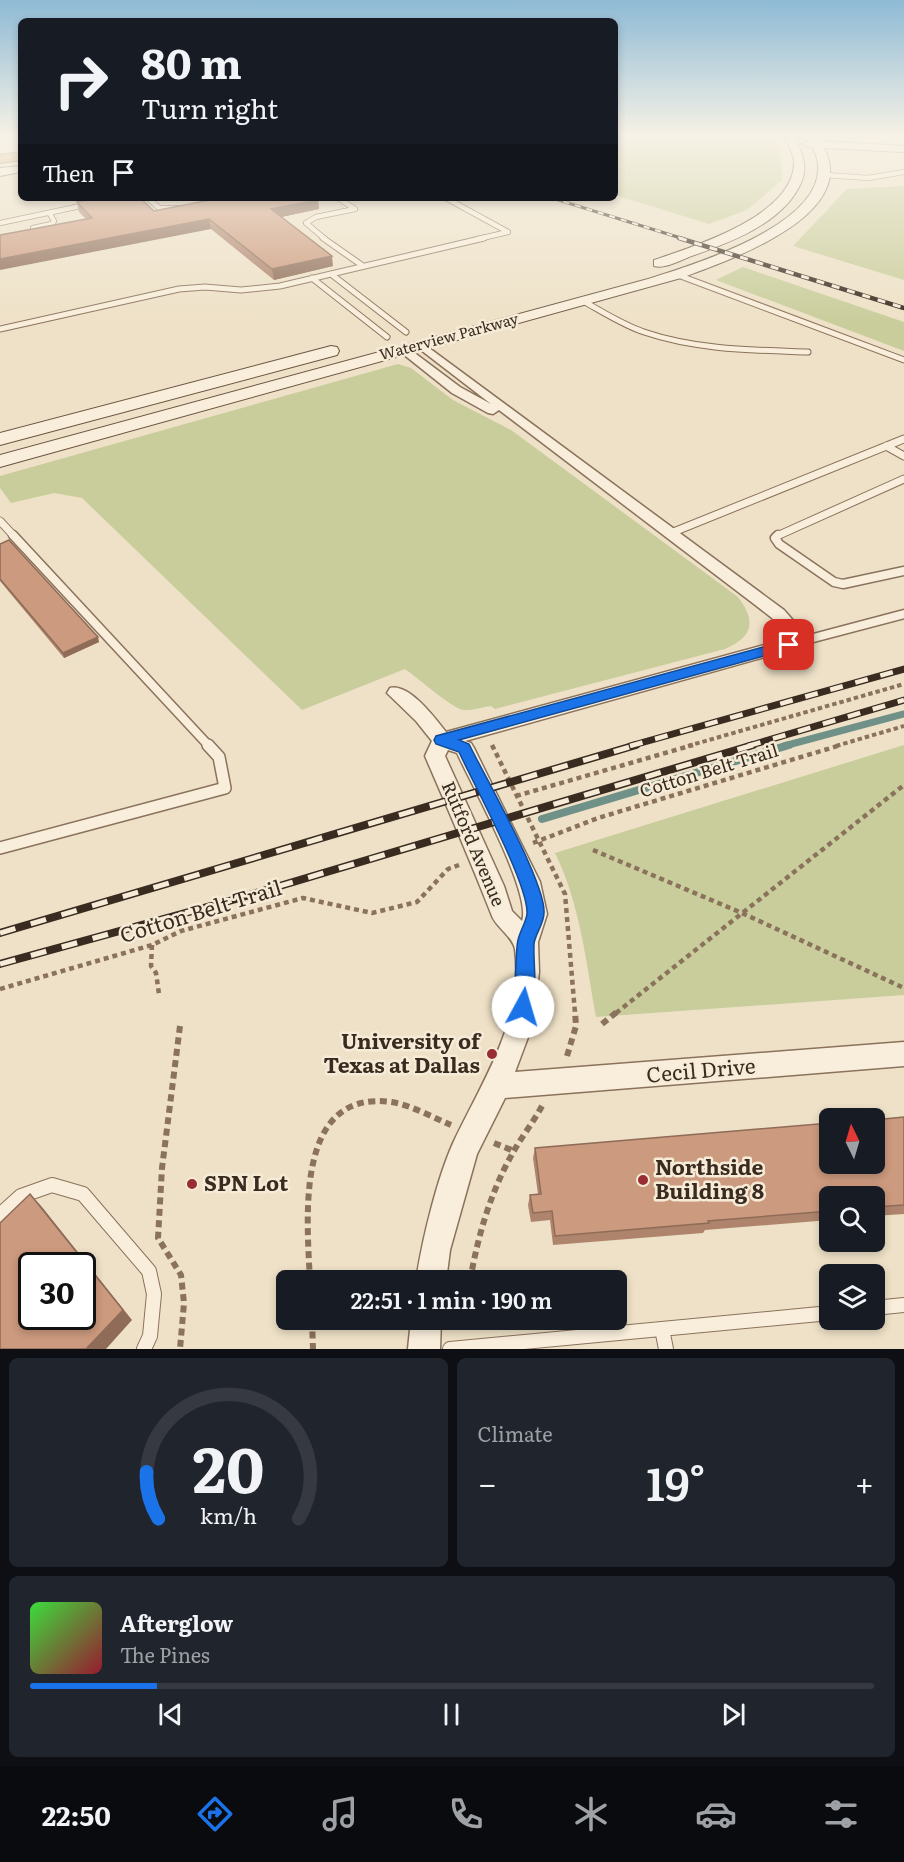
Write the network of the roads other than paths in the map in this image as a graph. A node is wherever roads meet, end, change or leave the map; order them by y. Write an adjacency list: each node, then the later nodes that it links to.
1 (783, 198): 11 (main road)
2 (814, 198): 14 (main road, Waterview Parkway)
3 (151, 201): 7 (lane)
4 (343, 201): 12 (lane)
5 (451, 201): 12 (lane)
6 (99, 203): 8 (lane)
7 (187, 206)
8 (50, 214): 9 (lane); 10 (lane)
9 (0, 223)
10 (22, 231)
11 (650, 265)
12 (363, 266): 13 (lane)
13 (331, 274): 15 (lane); 19 (lane)
14 (678, 274): 16 (main road, Waterview Parkway); 21 (lane)
15 (312, 278): 17 (lane); 18 (lane)
16 (583, 301): 19 (main road, Waterview Parkway); 20 (lane)
17 (0, 329)
18 (387, 337): 19 (main road); 22 (main road, Waterview Parkway)
19 (412, 339): 28 (main road, Waterview Parkway); 31 (street)
20 (808, 352)
21 (904, 360)
22 (0, 439)
23 (904, 439): 24 (lane)
24 (894, 443): 25 (lane); 26 (lane)
25 (886, 446): 27 (lane); 31 (lane)
26 (904, 448)
27 (904, 456)
28 (0, 461)
29 (904, 479): 32 (lane)
30 (0, 521): 37 (lane)
31 (671, 534): 34 (street)
32 (904, 571)
33 (904, 614): 34 (lane)
34 (802, 641): 36 (street)
35 (396, 693): 36 (street, Rutford Avenue)
36 (442, 740): 38 (street, Rutford Avenue); 38 (street, Rutford Avenue)
37 (0, 848)
38 (526, 942): 40 (street, Rutford Avenue)
39 (904, 1054): 40 (street, Cecil Drive)
40 (497, 1086): 42 (street, Rutford Avenue)
41 (0, 1215): 48 (lane)
42 (432, 1270)
43 (904, 1305): 44 (lane)
44 (885, 1307)
45 (819, 1314): 46 (lane)
46 (662, 1329): 50 (lane); 51 (lane)
47 (425, 1330): 49 (street)
48 (144, 1349)
49 (424, 1349)
50 (450, 1349)
51 (666, 1349)

